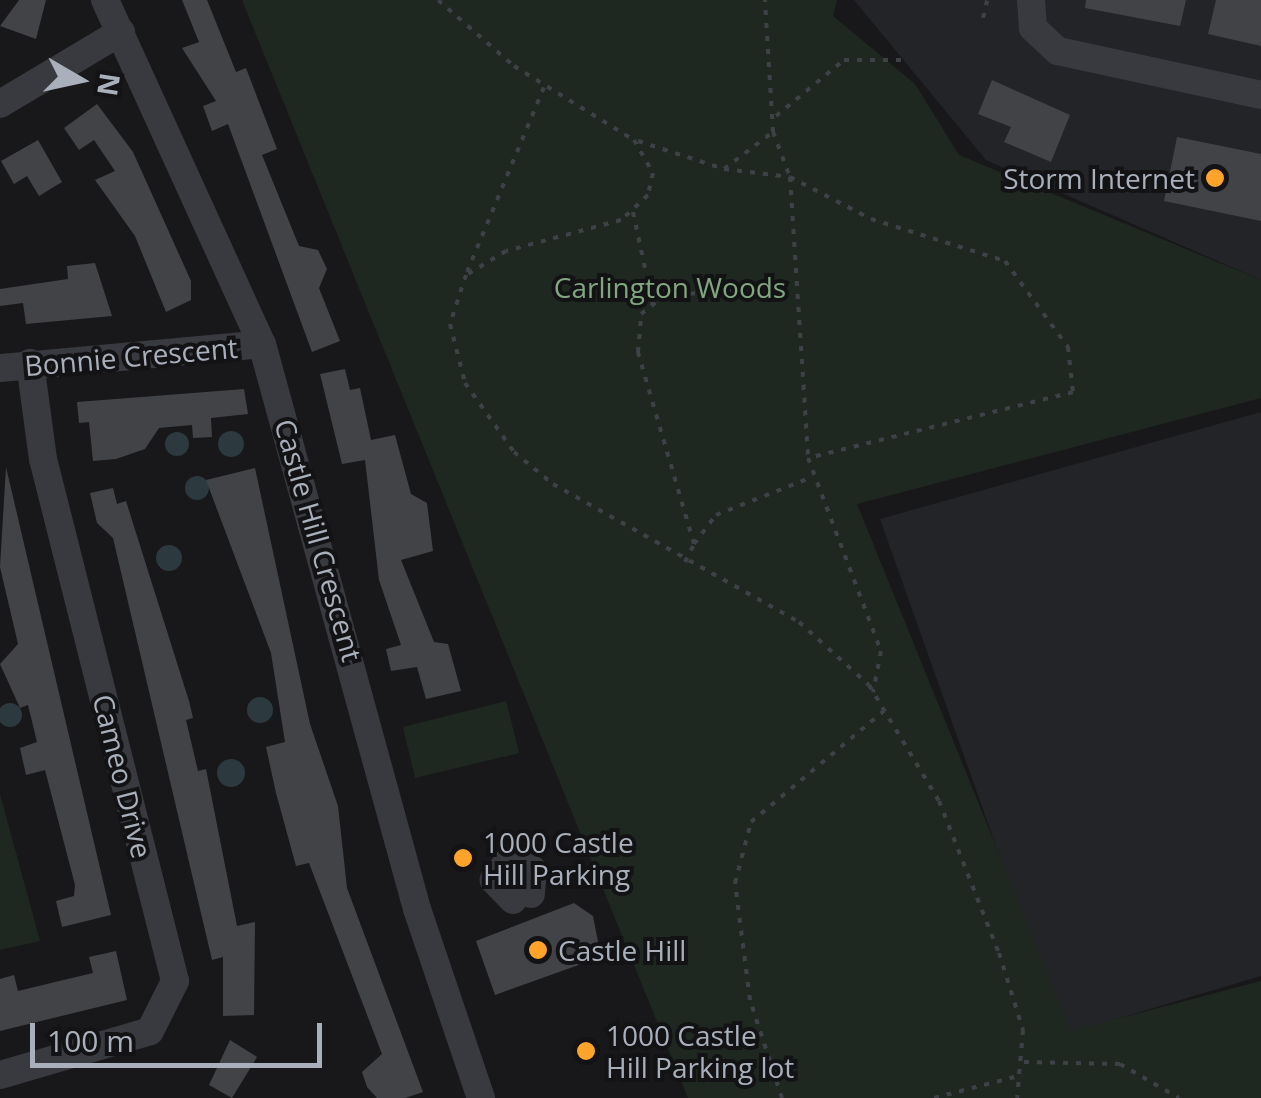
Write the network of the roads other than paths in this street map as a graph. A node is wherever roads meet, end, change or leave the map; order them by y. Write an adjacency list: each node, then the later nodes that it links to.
1 (105, 0): 3 (street, Castle Hill Crescent)
2 (1032, 0): 4 (street)
3 (121, 32): 5 (street); 6 (street, Castle Hill Crescent)
4 (1261, 95)
5 (0, 104)
6 (262, 344): 7 (street, Bonnie Crescent); 10 (street, Castle Hill Crescent)
7 (30, 362): 8 (street, Bonnie Crescent); 9 (street, Cameo Drive)
8 (0, 368)
9 (0, 1075)
10 (481, 1098)

